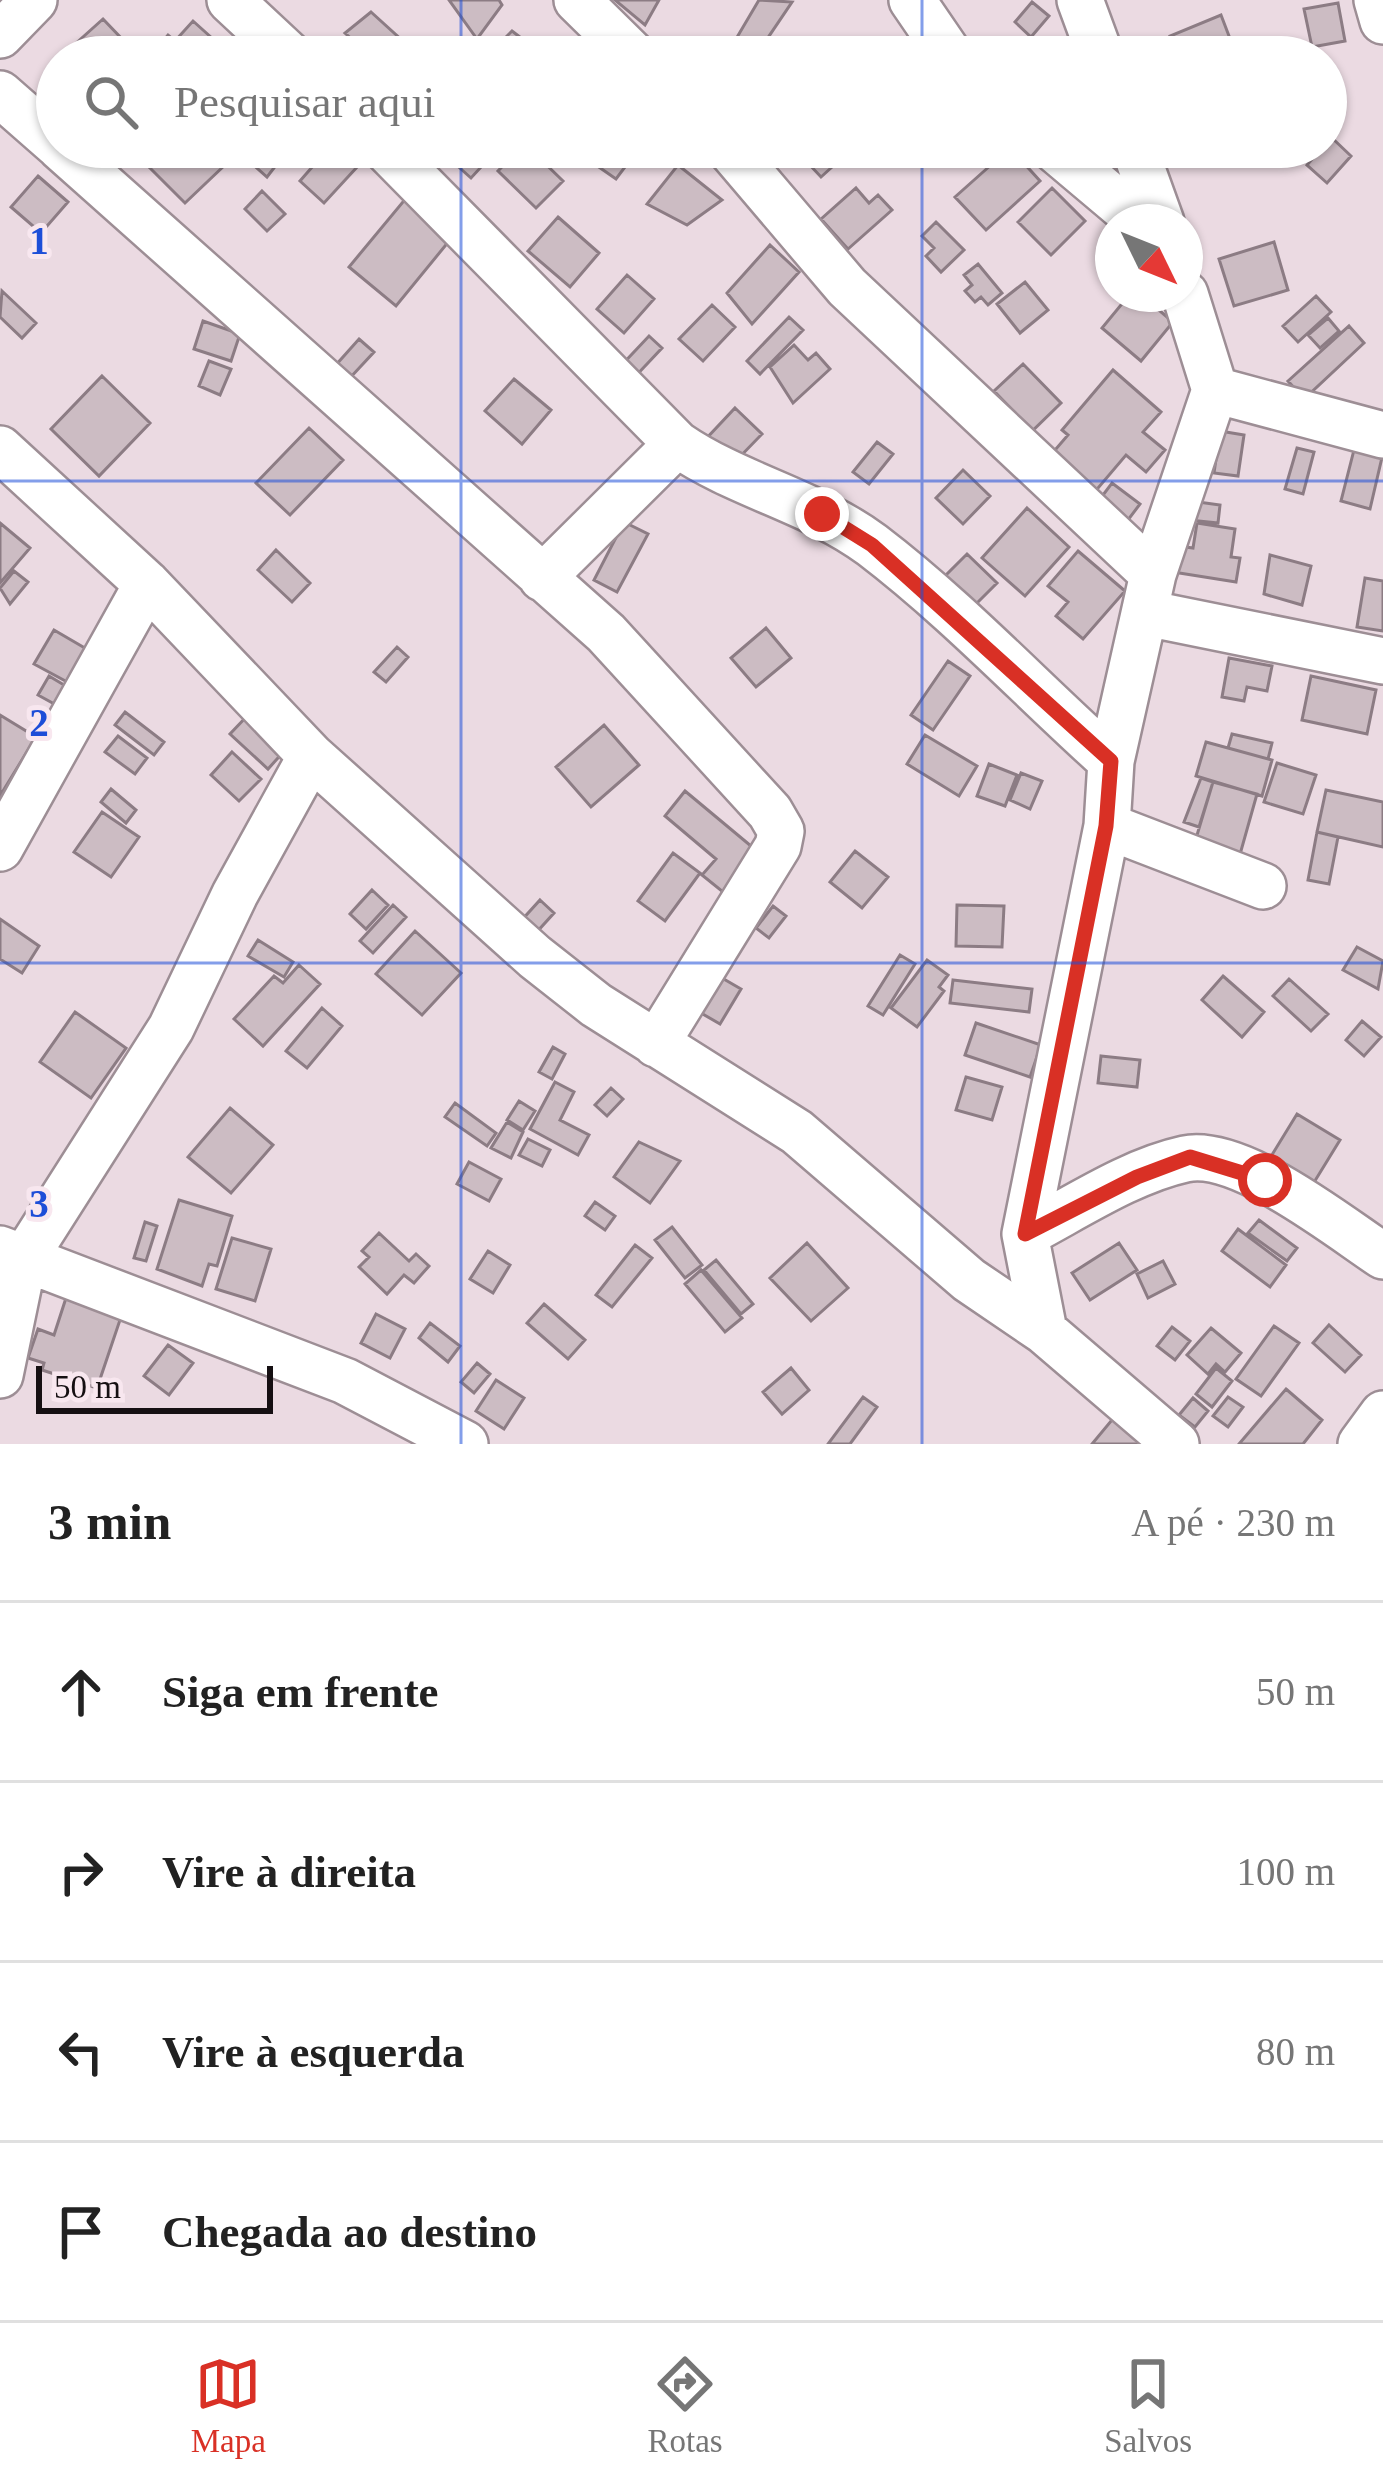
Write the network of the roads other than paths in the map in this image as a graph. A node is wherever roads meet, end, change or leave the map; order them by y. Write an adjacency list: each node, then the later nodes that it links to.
1 (34, 0): 8 (street)
2 (230, 0): 9 (street)
3 (577, 0): 10 (street)
4 (912, 0): 11 (street)
5 (1080, 0): 12 (street)
6 (1377, 0): 7 (street)
7 (1383, 21)
8 (0, 35)
9 (269, 36)
10 (614, 36)
11 (937, 36)
12 (1094, 36)
13 (0, 94): 14 (street)
14 (36, 126)
15 (84, 168): 27 (street)
16 (405, 168): 25 (street)
17 (750, 168): 29 (street)
18 (1077, 168): 20 (street)
19 (1142, 168): 21 (street)
20 (1120, 204)
21 (1155, 204)
22 (1191, 312): 23 (street)
23 (1215, 390): 24 (street); 29 (street)
24 (1383, 435)
25 (677, 443): 27 (street); 32 (street)
26 (0, 449): 28 (street)
27 (542, 578): 36 (street)
28 (147, 584): 31 (street); 34 (street)
29 (1149, 594): 30 (street); 32 (street)
30 (1383, 662)
31 (311, 757): 36 (street); 38 (street)
32 (1111, 761): 33 (street)
33 (1106, 826): 35 (street); 37 (street)
34 (0, 848)
35 (1264, 886)
36 (656, 1044): 40 (street)
37 (1026, 1238): 39 (street); 40 (street); 41 (street)
38 (12, 1254): 42 (street); 44 (street)
39 (1383, 1256)
40 (969, 1280): 41 (street)
41 (1044, 1331): 45 (street)
42 (0, 1375)
43 (1383, 1414): 46 (street)
44 (465, 1444)
45 (1176, 1444)
46 (1361, 1444)

